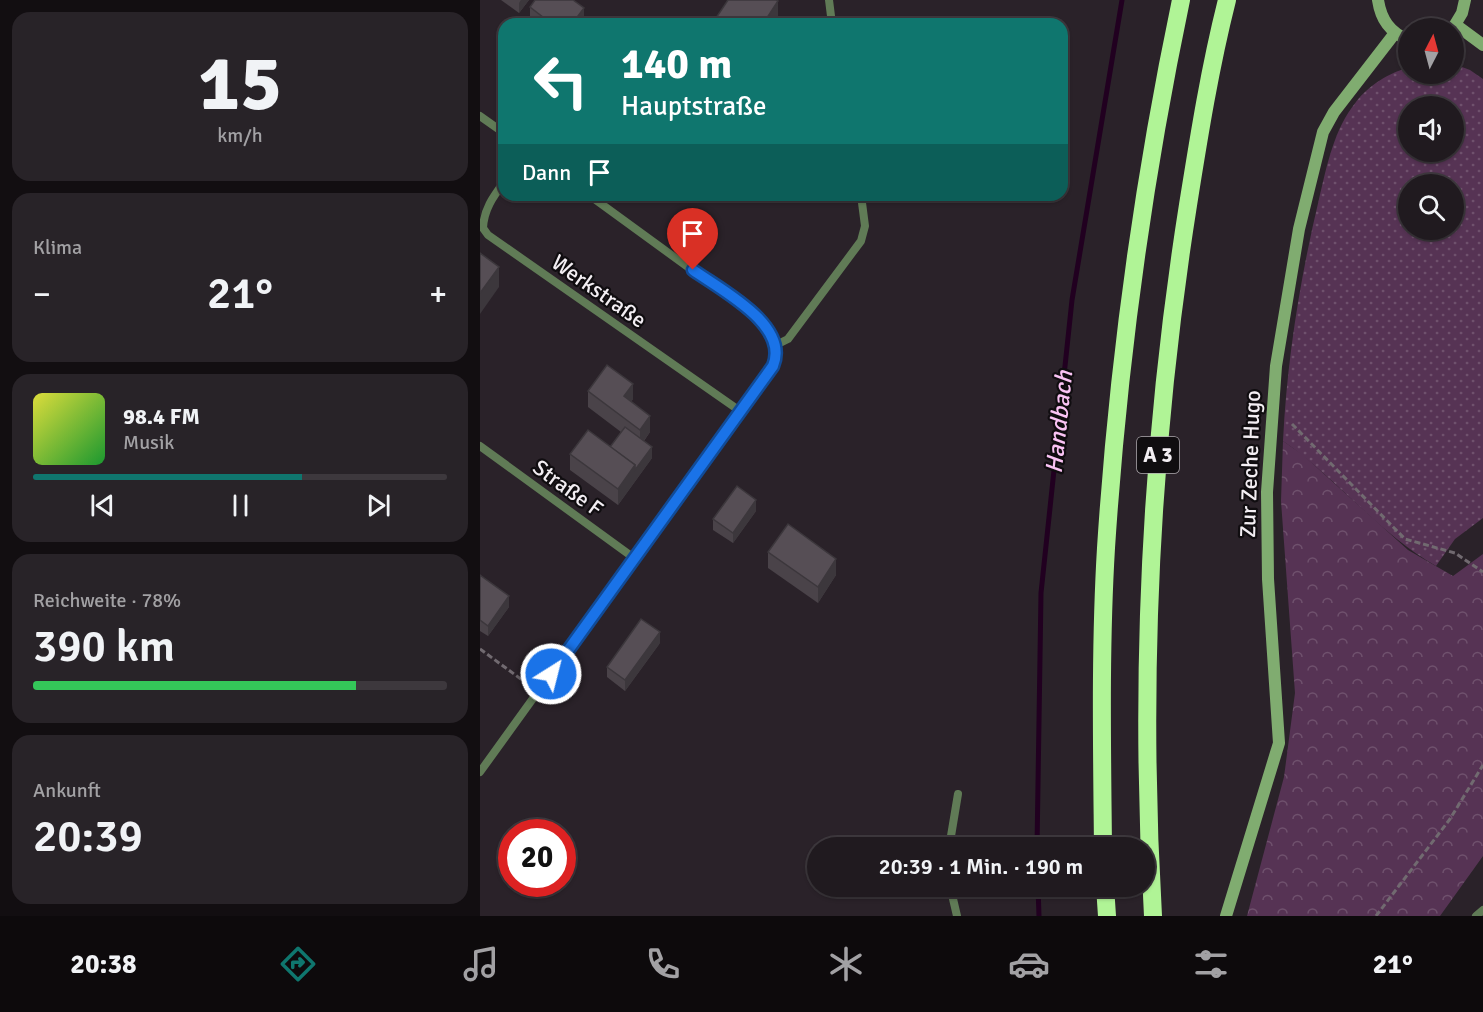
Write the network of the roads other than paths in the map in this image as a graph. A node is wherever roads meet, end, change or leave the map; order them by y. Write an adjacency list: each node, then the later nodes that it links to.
1 (829, 0): 6 (lane)
2 (1181, 0): 24 (highway, A 3)
3 (1227, 0): 30 (highway, A 3)
4 (1378, 0): 8 (street)
5 (1465, 0): 7 (street)
6 (831, 18)
7 (1460, 18)
8 (1395, 33): 10 (street); 31 (street, Zur Zeche Hugo)
9 (1464, 33): 11 (street)
10 (1398, 35)
11 (1483, 45)
12 (480, 116): 13 (lane)
13 (498, 129)
14 (498, 191): 18 (lane, Werkstraße)
15 (597, 201): 17 (lane)
16 (862, 201): 17 (lane)
17 (776, 345): 18 (lane)
18 (740, 411): 20 (lane)
19 (480, 446): 20 (lane, Straße F)
20 (634, 558): 21 (lane)
21 (480, 772)
22 (958, 794): 23 (lane)
23 (951, 837)
24 (1103, 837)
25 (953, 897): 28 (lane)
26 (1106, 897): 29 (highway)
27 (1483, 910): 32 (lane)
28 (957, 916)
29 (1107, 916)
30 (1153, 916)
31 (1226, 916)
32 (1476, 916)

